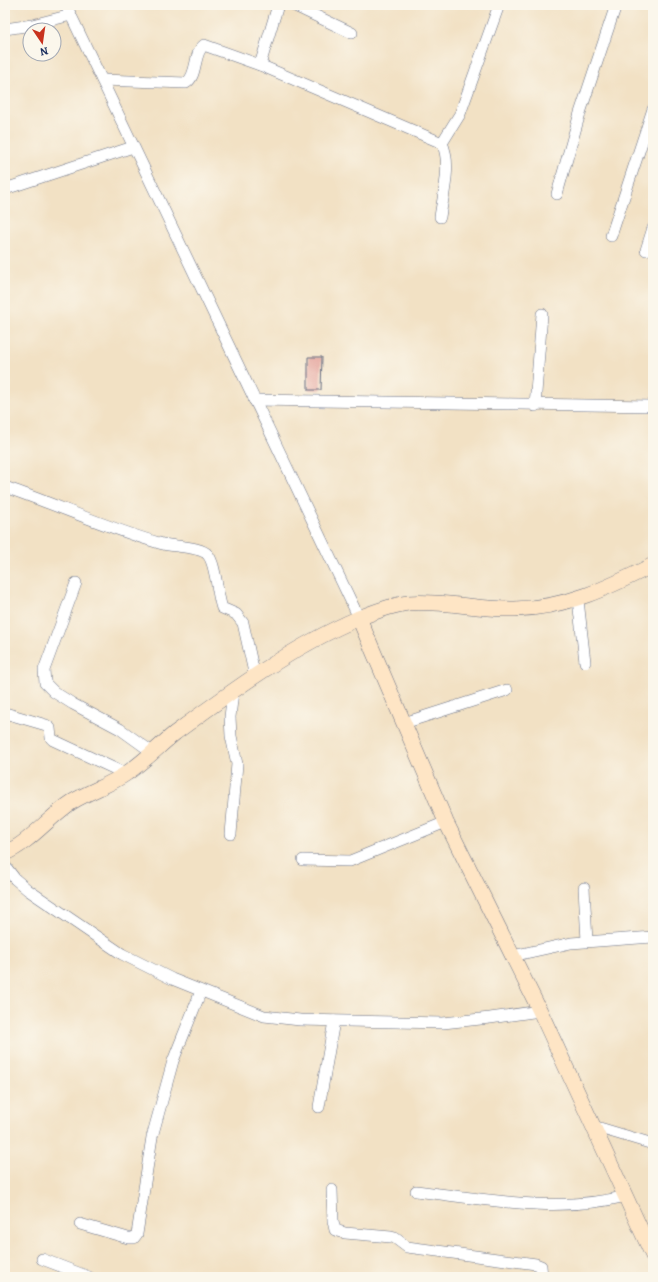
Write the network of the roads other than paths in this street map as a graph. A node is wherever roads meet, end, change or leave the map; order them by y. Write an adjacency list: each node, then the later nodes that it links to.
1 (278, 5): 8 (street)
2 (293, 5): 7 (street)
3 (499, 5): 11 (street)
4 (616, 5): 14 (street)
5 (68, 10): 6 (street); 9 (street)
6 (5, 29)
7 (352, 33)
8 (260, 65): 9 (street); 11 (street)
9 (102, 80): 12 (street)
10 (653, 109): 17 (street)
11 (442, 143): 15 (street)
12 (133, 148): 13 (street); 20 (street)
13 (5, 189)
14 (557, 194)
15 (440, 216)
16 (653, 228): 18 (street)
17 (611, 236)
18 (646, 250)
19 (542, 314): 21 (street)
20 (254, 400): 21 (street); 27 (street)
21 (535, 406): 22 (street)
22 (653, 406)
23 (5, 487): 29 (street)
24 (653, 565): 26 (street)
25 (76, 583): 34 (street)
26 (578, 600): 27 (street); 28 (street)
27 (359, 618): 29 (street); 33 (street)
28 (585, 662)
29 (255, 677): 31 (street)
30 (507, 690): 33 (street)
31 (233, 692): 34 (street); 37 (street)
32 (5, 713): 35 (street)
33 (404, 723): 36 (street)
34 (152, 752): 35 (street)
35 (126, 774): 38 (street)
36 (446, 822): 39 (street); 44 (street)
37 (231, 834)
38 (5, 852)
39 (303, 860)
40 (5, 866): 45 (street)
41 (584, 888): 43 (street)
42 (653, 937): 43 (street)
43 (587, 941): 44 (street)
44 (512, 956): 46 (street)
45 (200, 991): 47 (street); 54 (street)
46 (540, 1011): 47 (street); 49 (street)
47 (334, 1021): 48 (street)
48 (319, 1107)
49 (593, 1126): 50 (street); 53 (street)
50 (653, 1144)
51 (332, 1190): 58 (street)
52 (416, 1191): 53 (street)
53 (626, 1196): 55 (street)
54 (80, 1224)
55 (653, 1256)
56 (42, 1259): 57 (street)
57 (89, 1277)
58 (542, 1277)

